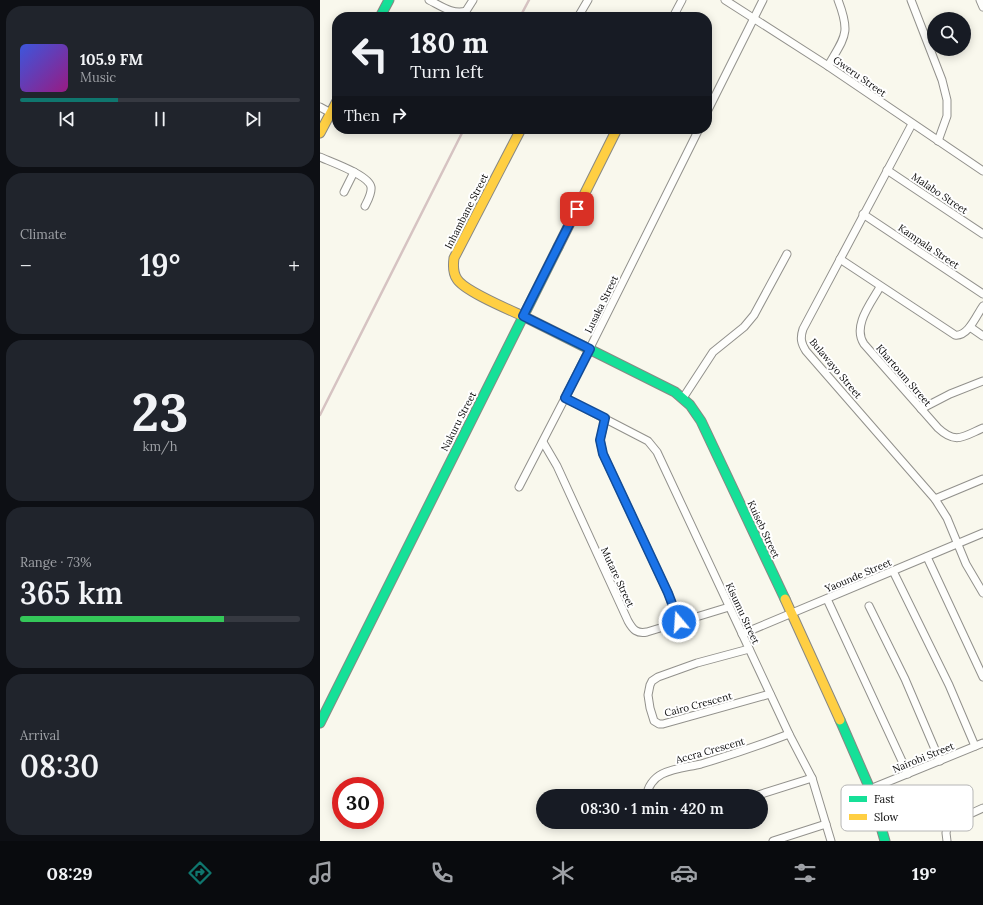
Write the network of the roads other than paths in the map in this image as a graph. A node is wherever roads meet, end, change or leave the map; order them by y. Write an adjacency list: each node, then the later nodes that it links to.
1 (389, 0): 12 (street)
2 (429, 0): 3 (street)
3 (473, 0)
4 (588, 0): 13 (street)
5 (682, 0): 14 (street)
6 (725, 0): 15 (street, Gweru Street)
7 (763, 0): 15 (street)
8 (838, 0): 16 (street)
9 (911, 0): 25 (street)
10 (980, 0): 11 (street)
11 (983, 7)
12 (383, 12)
13 (581, 12)
14 (676, 12)
15 (754, 18): 16 (street, Gweru Street); 17 (street)
16 (828, 66): 20 (street, Gweru Street)
17 (712, 102)
18 (320, 107): 19 (street)
19 (331, 113): 21 (street)
20 (912, 124): 25 (street, Gweru Street); 27 (street, Bulawayo Street)
21 (320, 133)
22 (518, 134): 39 (street, Inhambane Street)
23 (614, 134): 39 (street, Nakuru Street)
24 (697, 134): 42 (street, Lusaka Street)
25 (938, 141): 28 (street, Gweru Street)
26 (320, 157): 29 (street)
27 (887, 170): 32 (street, Bulawayo Street); 33 (street, Malabo Street)
28 (983, 171)
29 (354, 172): 30 (street); 31 (street)
30 (344, 192)
31 (365, 206)
32 (863, 214): 35 (street, Bulawayo Street); 37 (street, Kampala Street)
33 (983, 234)
34 (787, 254): 45 (street)
35 (840, 259): 36 (street); 52 (street, Bulawayo Street)
36 (880, 287): 40 (street); 46 (street, Khartoum Street)
37 (983, 294)
38 (983, 306): 40 (street)
39 (523, 316): 42 (street, Kuiseb Street); 67 (street, Nakuru Street)
40 (970, 326): 41 (street)
41 (983, 336)
42 (590, 349): 44 (street, Lusaka Street); 45 (street, Kuiseb Street)
43 (983, 380): 46 (street)
44 (565, 398): 47 (street, Kisumu Street); 49 (street, Lusaka Street)
45 (683, 398): 61 (street, Kuiseb Street)
46 (921, 409): 48 (street, Khartoum Street)
47 (605, 418): 60 (street, Kisumu Street); 62 (street)
48 (983, 428)
49 (543, 442): 51 (street, Lusaka Street); 62 (street, Mutare Street)
50 (983, 478): 52 (street)
51 (519, 487)
52 (935, 499): 54 (street, Bulawayo Street)
53 (983, 533): 54 (street, Yaounde Street)
54 (959, 543): 55 (street, Yaounde Street); 57 (street, Bulawayo Street)
55 (927, 557): 56 (street, Yaounde Street); 65 (street)
56 (893, 571): 58 (street, Yaounde Street); 70 (street)
57 (982, 589)
58 (827, 599): 61 (street, Yaounde Street); 72 (street)
59 (869, 606): 71 (street)
60 (729, 607): 62 (street, Mutare Street); 63 (street, Kisumu Street)
61 (792, 614): 63 (street, Yaounde Street); 74 (street, Kuiseb Street)
62 (679, 622)
63 (742, 634): 64 (street, Kisumu Street)
64 (749, 649): 66 (street, Kisumu Street); 66 (street, Cairo Crescent)
65 (983, 677)
66 (770, 694): 68 (street, Kisumu Street)
67 (320, 723)
68 (789, 734): 73 (street, Kisumu Street); 76 (street, Accra Crescent)
69 (983, 743): 70 (street, Nairobi Street)
70 (975, 746): 71 (street, Nairobi Street)
71 (940, 761): 72 (street, Nairobi Street)
72 (908, 774): 75 (street, Nairobi Street)
73 (812, 778): 77 (street); 80 (street, Kisumu Street)
74 (868, 785)
75 (880, 785)
76 (648, 789)
77 (768, 792)
78 (983, 808): 79 (street)
79 (973, 813)
80 (826, 824): 83 (street); 84 (street, Kisumu Street)
81 (882, 831): 85 (street, Kuiseb Street)
82 (946, 831): 86 (street)
83 (773, 841)
84 (831, 841)
85 (885, 841)
86 (947, 841)

